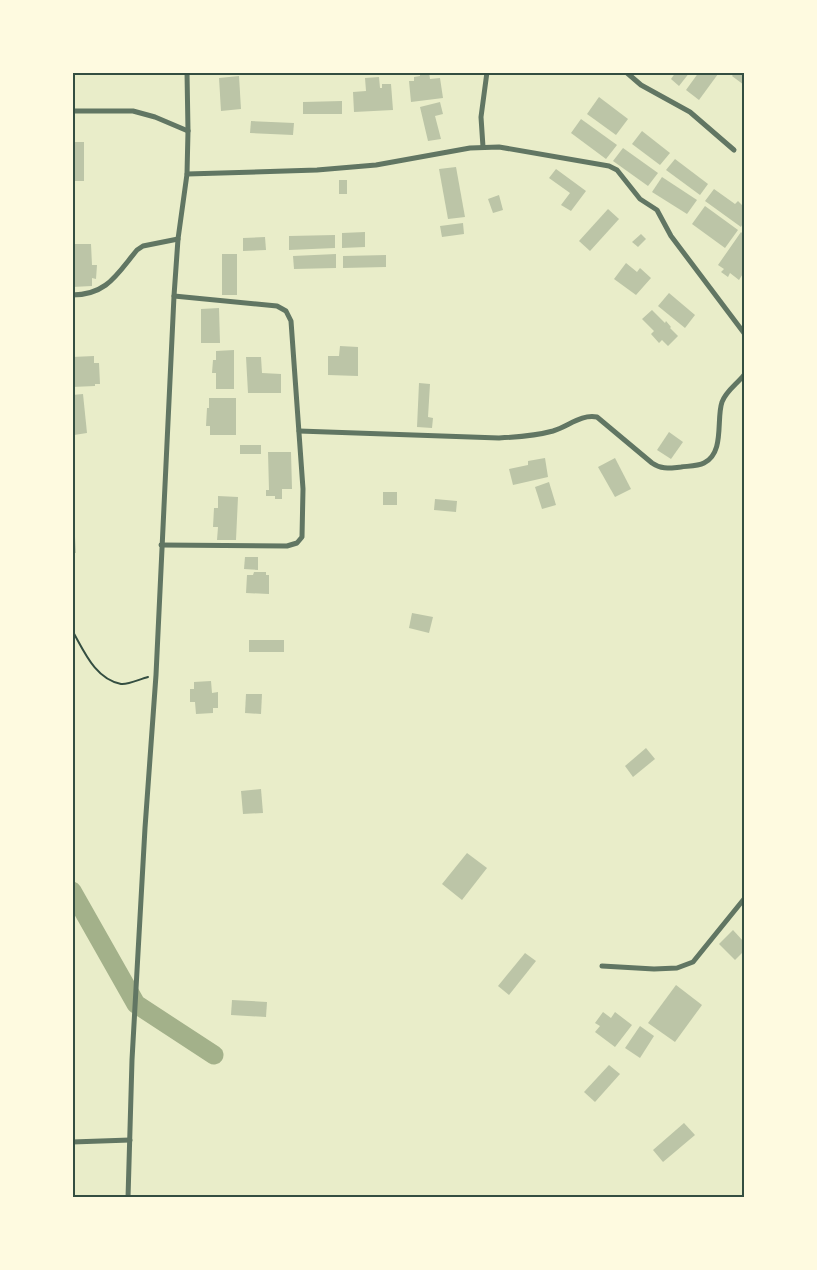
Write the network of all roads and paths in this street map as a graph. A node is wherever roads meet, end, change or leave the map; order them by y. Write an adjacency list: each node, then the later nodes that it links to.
1 (187, 72): 7 (street)
2 (487, 72): 8 (street)
3 (626, 72): 5 (street)
4 (636, 72): 5 (street)
5 (633, 79): 9 (street)
6 (72, 111): 7 (street)
7 (188, 131): 10 (street)
8 (483, 148): 10 (street); 14 (street)
9 (734, 150)
10 (187, 174): 11 (street)
11 (178, 239): 12 (street); 13 (street)
12 (72, 295)
13 (174, 296): 16 (street); 17 (street)
14 (744, 333)
15 (744, 376): 16 (street)
16 (299, 431): 17 (street)
17 (161, 545): 19 (street)
18 (72, 630): 19 (path)
19 (156, 675): 22 (street)
20 (744, 899): 21 (street)
21 (602, 966)
22 (130, 1140): 23 (street); 24 (street)
23 (72, 1142)
24 (128, 1198)

